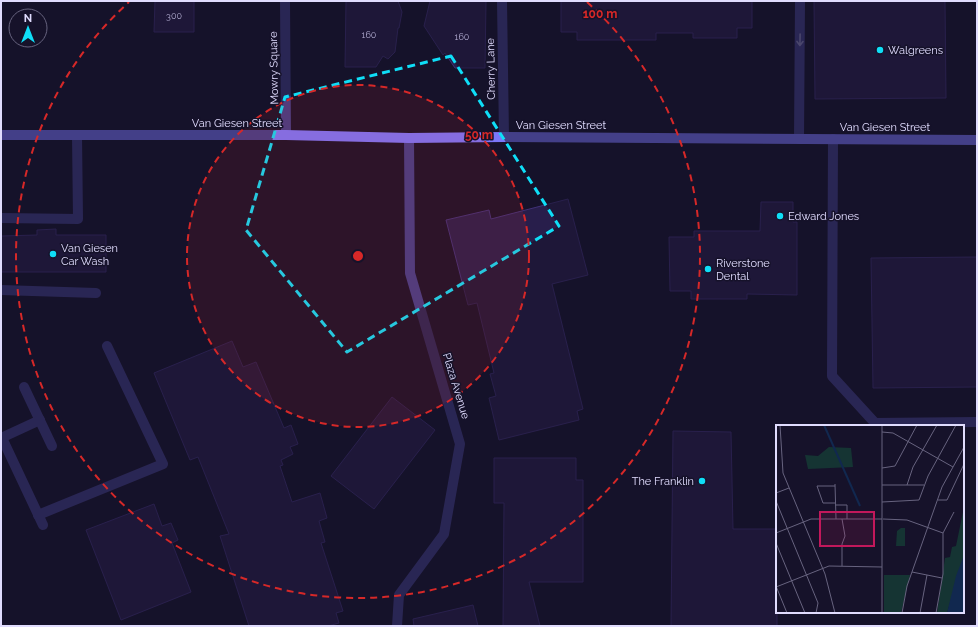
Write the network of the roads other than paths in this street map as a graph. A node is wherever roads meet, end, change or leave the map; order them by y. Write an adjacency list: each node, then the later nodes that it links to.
1 (285, 1): 6 (street, Mowry Square)
2 (502, 1): 7 (street, Cherry Lane)
3 (800, 1): 9 (street, one-way to 9)
4 (1, 135): 5 (main road, Van Giesen Street)
5 (77, 135): 6 (main road, Van Giesen Street); 12 (street)
6 (286, 135): 8 (main road, Van Giesen Street)
7 (504, 137): 8 (main road, Van Giesen Street); 9 (main road, Van Giesen Street)
8 (409, 138): 23 (street, Plaza Avenue)
9 (799, 139): 10 (main road, Van Giesen Street)
10 (833, 139): 11 (main road, Van Giesen Street); 18 (street)
11 (977, 140)
12 (1, 218)
13 (1, 290): 14 (street)
14 (96, 293)
15 (107, 346): 21 (street)
16 (24, 387): 17 (street)
17 (40, 420): 19 (street); 20 (street)
18 (977, 422)
19 (2, 438): 21 (street)
20 (52, 446)
21 (38, 515): 22 (street)
22 (43, 525)
23 (397, 626)

